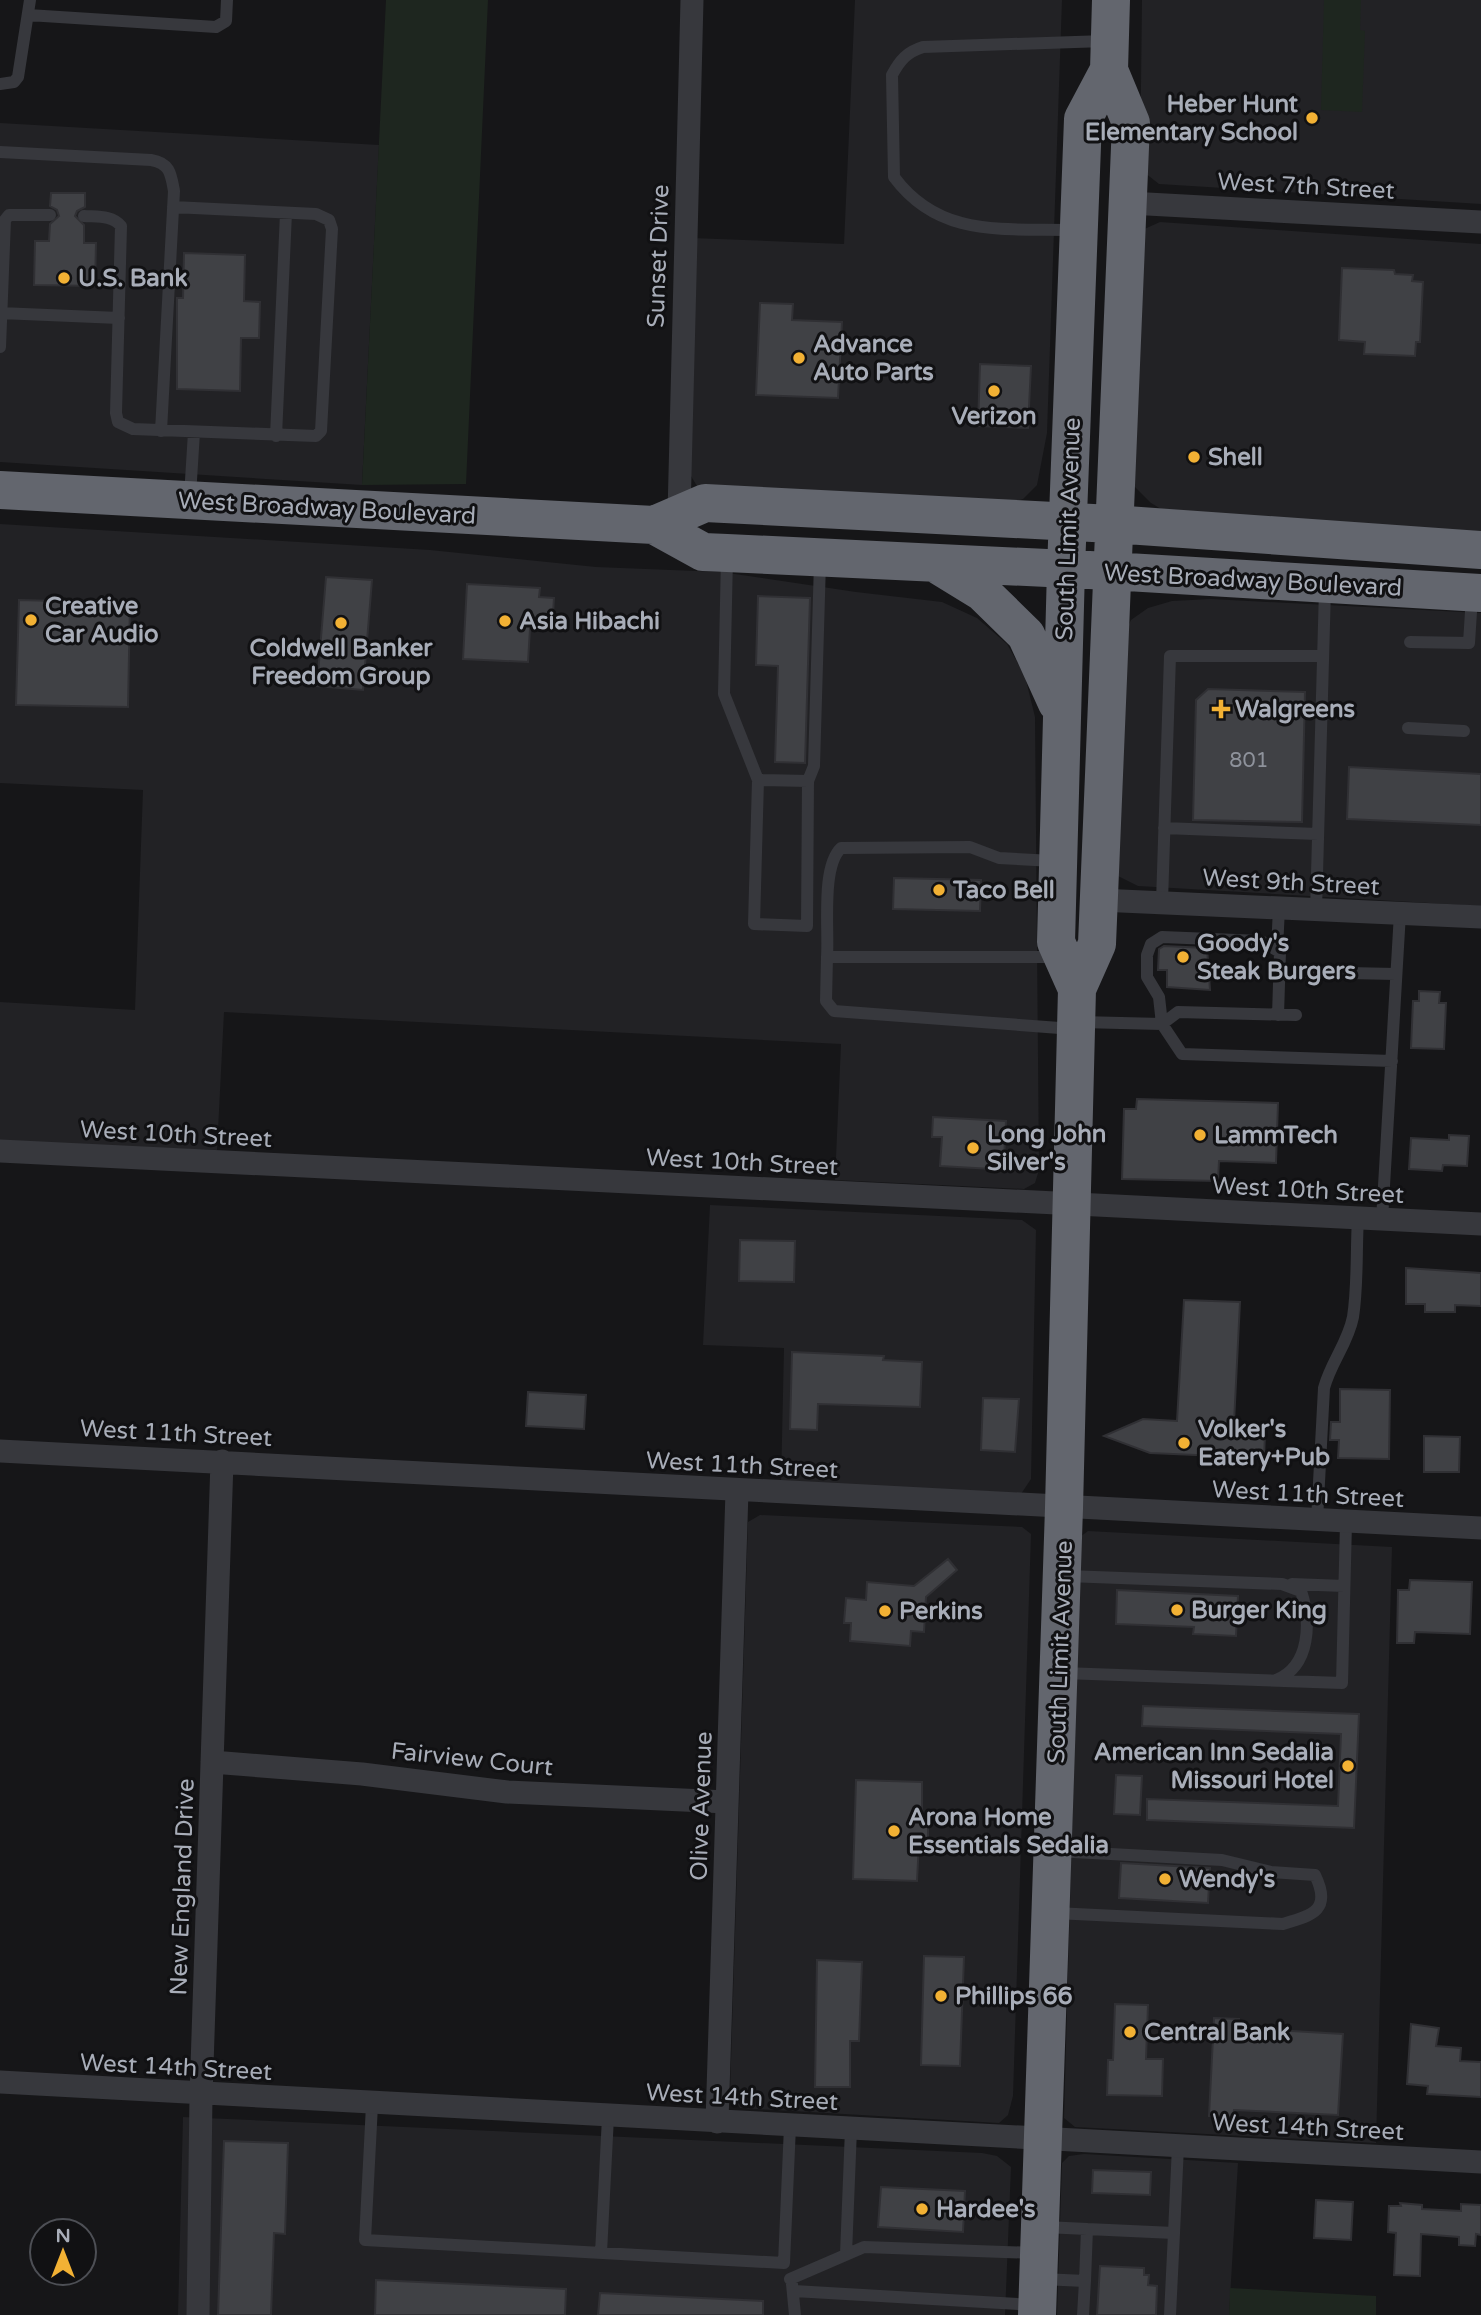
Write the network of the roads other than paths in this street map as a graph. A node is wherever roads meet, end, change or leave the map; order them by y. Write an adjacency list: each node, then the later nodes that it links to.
1 (30, 0): 5 (lane)
2 (227, 0): 5 (lane)
3 (692, 0): 24 (street, Sunset Drive)
4 (1111, 0): 6 (highway, South Limit Avenue)
5 (28, 15): 7 (lane)
6 (1109, 55): 9 (highway, South Limit Avenue); 15 (highway, South Limit Avenue); 15 (lane)
7 (0, 84)
8 (0, 152): 10 (lane)
9 (1129, 203): 14 (street, West 7th Street); 26 (highway, South Limit Avenue)
10 (173, 207): 11 (lane); 19 (lane)
11 (286, 213): 21 (lane); 21 (lane)
12 (50, 215): 16 (lane)
13 (84, 216): 17 (lane)
14 (1481, 222)
15 (1081, 230): 25 (highway, South Limit Avenue)
16 (1, 313): 17 (lane); 18 (lane)
17 (119, 318): 19 (lane)
18 (0, 347)
19 (161, 430): 20 (lane)
20 (194, 432): 21 (lane); 23 (lane)
21 (276, 436)
22 (0, 490): 23 (highway, West Broadway Boulevard)
23 (190, 500): 24 (highway, West Broadway Boulevard)
24 (667, 520): 25 (highway, West Broadway Boulevard); 28 (highway, West Broadway Boulevard)
25 (1067, 522): 26 (highway, West Broadway Boulevard); 31 (highway, South Limit Avenue)
26 (1112, 524): 27 (highway, West Broadway Boulevard); 32 (highway, South Limit Avenue)
27 (1481, 550)
28 (727, 553): 29 (highway, West Broadway Boulevard); 40 (lane)
29 (820, 557): 30 (highway, West Broadway Boulevard); 41 (lane)
30 (933, 562): 31 (highway, West Broadway Boulevard); 37 (highway)
31 (1066, 569): 32 (highway, West Broadway Boulevard); 37 (highway, South Limit Avenue)
32 (1110, 570): 33 (highway, West Broadway Boulevard); 45 (highway, South Limit Avenue)
33 (1325, 585): 34 (highway, West Broadway Boulevard); 36 (lane)
34 (1477, 593): 35 (lane)
35 (1410, 642)
36 (1323, 656): 42 (lane); 43 (lane)
37 (1061, 713): 44 (highway, South Limit Avenue)
38 (1408, 728): 39 (lane)
39 (1464, 731)
40 (758, 780): 41 (lane); 41 (lane)
41 (808, 781)
42 (1164, 828): 43 (lane); 46 (lane)
43 (1318, 834): 48 (lane)
44 (1057, 861): 52 (lane); 55 (highway, South Limit Avenue)
45 (1099, 900): 46 (street, West 9th Street); 55 (highway, South Limit Avenue)
46 (1162, 902): 47 (street, West 9th Street)
47 (1279, 908): 48 (street, West 9th Street); 51 (lane)
48 (1316, 910): 49 (street, West 9th Street)
49 (1400, 913): 50 (street, West 9th Street); 54 (lane)
50 (1481, 917)
51 (1277, 949): 56 (lane); 58 (lane)
52 (827, 957): 55 (lane); 55 (lane)
53 (1298, 972): 54 (lane)
54 (1396, 974): 59 (lane)
55 (1073, 999): 58 (lane); 61 (highway, South Limit Avenue)
56 (1278, 1015): 57 (lane); 58 (lane)
57 (1296, 1015)
58 (1162, 1024): 59 (lane)
59 (1392, 1061): 63 (lane)
60 (0, 1151): 61 (street, West 10th Street)
61 (1073, 1205): 62 (street, West 10th Street); 68 (highway, South Limit Avenue)
62 (1358, 1218): 63 (street, West 10th Street); 69 (lane)
63 (1382, 1220): 64 (street, West 10th Street)
64 (1481, 1224)
65 (0, 1451): 66 (street, West 11th Street)
66 (222, 1461): 67 (street, West 11th Street); 77 (street, New England Drive)
67 (737, 1491): 68 (street, West 11th Street); 78 (street, Olive Avenue)
68 (1065, 1508): 69 (street, West 11th Street); 72 (highway, South Limit Avenue)
69 (1317, 1520): 70 (street, West 11th Street)
70 (1346, 1523): 71 (street, West 11th Street); 74 (lane)
71 (1481, 1528)
72 (1062, 1576): 73 (lane); 75 (highway, South Limit Avenue)
73 (1282, 1584): 74 (lane); 76 (lane)
74 (1344, 1586): 76 (lane)
75 (1059, 1673): 76 (lane); 79 (highway, South Limit Avenue)
76 (1276, 1681)
77 (212, 1762): 78 (street, Fairview Court); 82 (street, New England Drive)
78 (727, 1802): 85 (street, Olive Avenue)
79 (1053, 1851): 80 (highway, South Limit Avenue); 80 (lane)
80 (1051, 1913): 88 (highway, South Limit Avenue)
81 (0, 2082): 82 (street, West 14th Street)
82 (201, 2095): 83 (street, West 14th Street); 99 (street, New England Drive)
83 (372, 2105): 84 (street, West 14th Street); 93 (lane)
84 (608, 2117): 85 (street, West 14th Street); 93 (lane)
85 (717, 2123): 86 (street, West 14th Street)
86 (790, 2126): 87 (street, West 14th Street); 95 (lane)
87 (851, 2129): 88 (street, West 14th Street); 94 (lane)
88 (1043, 2139): 89 (street, West 14th Street); 96 (highway, South Limit Avenue)
89 (1178, 2146): 90 (street, West 14th Street); 92 (lane)
90 (1481, 2162)
91 (1087, 2229): 92 (lane); 96 (lane); 97 (lane)
92 (1174, 2233): 102 (lane)
93 (601, 2253): 95 (lane)
94 (846, 2254): 96 (lane); 98 (lane)
95 (784, 2263): 98 (lane)
96 (1039, 2276): 97 (lane); 98 (lane)
97 (1085, 2281): 101 (lane)
98 (792, 2285): 100 (lane)
99 (198, 2315)
100 (795, 2315)
101 (1083, 2315)
102 (1170, 2315)

